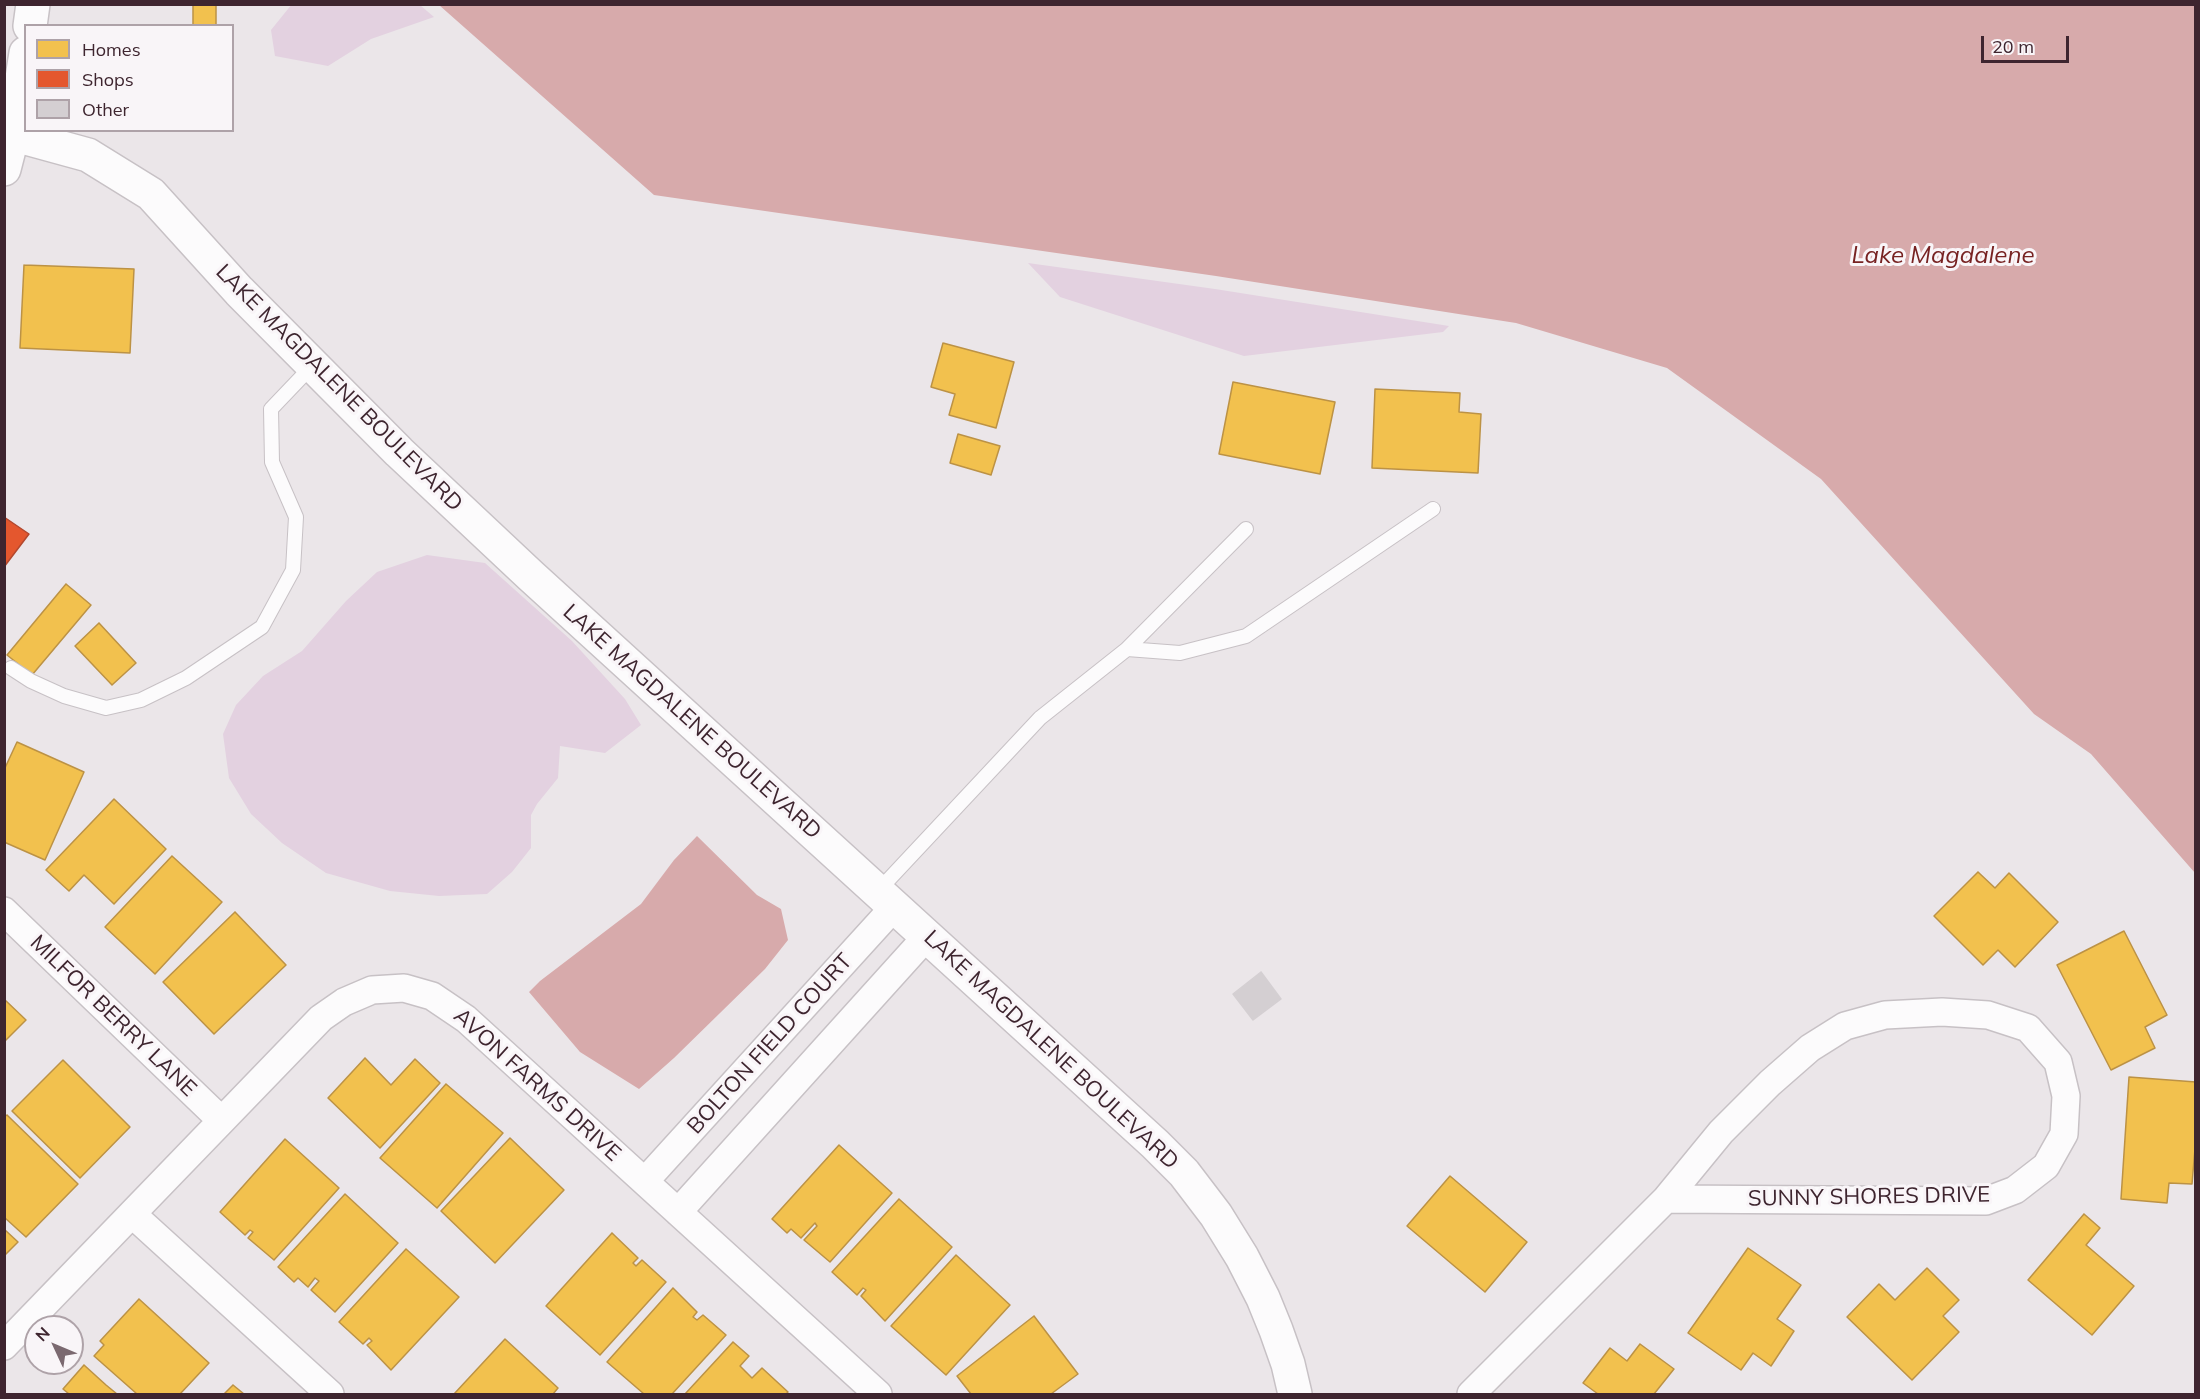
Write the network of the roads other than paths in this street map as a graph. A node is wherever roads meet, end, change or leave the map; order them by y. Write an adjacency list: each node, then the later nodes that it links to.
1 (33, 4): 2 (street)
2 (30, 24)
3 (24, 62): 4 (street)
4 (9, 133): 5 (street); 6 (street, LAKE MAGDALENE BOULEVARD)
5 (4, 169)
6 (313, 365): 10 (lane); 11 (street, LAKE MAGDALENE BOULEVARD)
7 (1433, 509): 9 (lane)
8 (1246, 529): 9 (lane)
9 (1127, 649): 11 (lane)
10 (11, 668)
11 (887, 899): 13 (street, LAKE MAGDALENE BOULEVARD); 14 (street, BOLTON FIELD COURT)
12 (4, 911): 16 (street, MILFOR BERRY LANE)
13 (928, 935): 15 (street); 24 (street, LAKE MAGDALENE BOULEVARD)
14 (745, 1071): 15 (street); 17 (street, BOLTON FIELD COURT)
15 (778, 1101): 19 (street)
16 (221, 1120): 17 (street, AVON FARMS DRIVE); 20 (street, AVON FARMS DRIVE)
17 (645, 1181): 19 (street, AVON FARMS DRIVE)
18 (1666, 1199): 18 (street, SUNNY SHORES DRIVE); 25 (street, SUNNY SHORES DRIVE)
19 (678, 1212): 23 (street, AVON FARMS DRIVE)
20 (132, 1214): 21 (street, AVON FARMS DRIVE); 22 (street)
21 (4, 1346)
22 (330, 1395)
23 (878, 1395)
24 (1294, 1395)
25 (1471, 1395)

